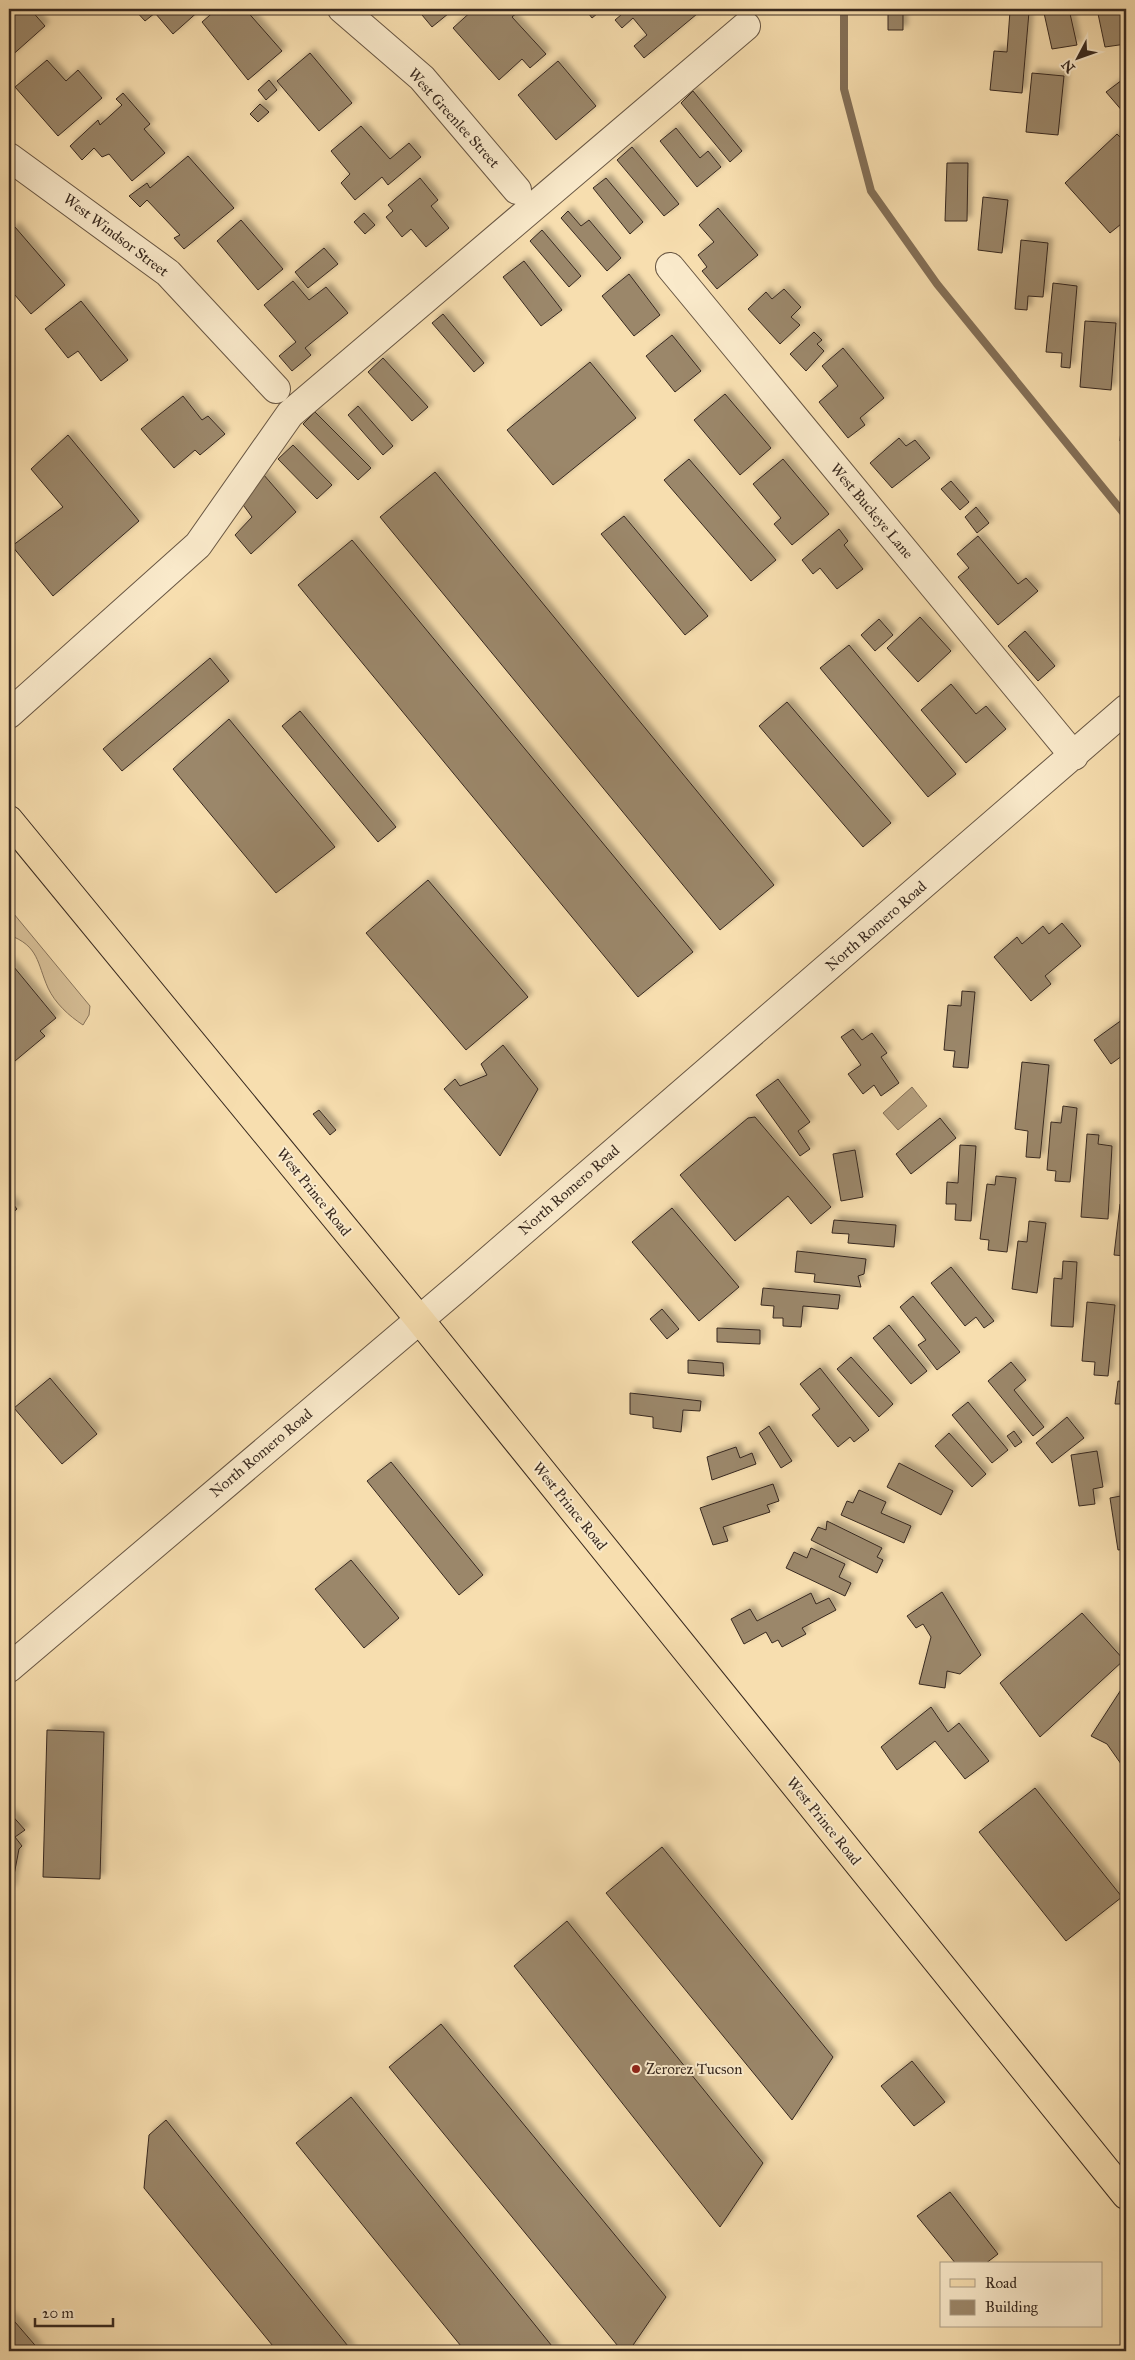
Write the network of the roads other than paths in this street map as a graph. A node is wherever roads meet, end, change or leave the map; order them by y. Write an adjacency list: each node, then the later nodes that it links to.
1 (342, 9): 4 (street, West Greenlee Street)
2 (746, 26): 8 (street)
3 (9, 156): 6 (street, West Windsor Street)
4 (517, 190)
5 (670, 267): 9 (street, West Buckeye Lane)
6 (276, 390)
7 (1126, 710): 9 (street, North Romero Road)
8 (9, 714)
9 (1074, 756): 11 (street, North Romero Road)
10 (9, 820): 11 (main road, West Prince Road)
11 (420, 1319): 12 (street, North Romero Road); 13 (main road, West Prince Road)
12 (9, 1668)
13 (1126, 2195)

